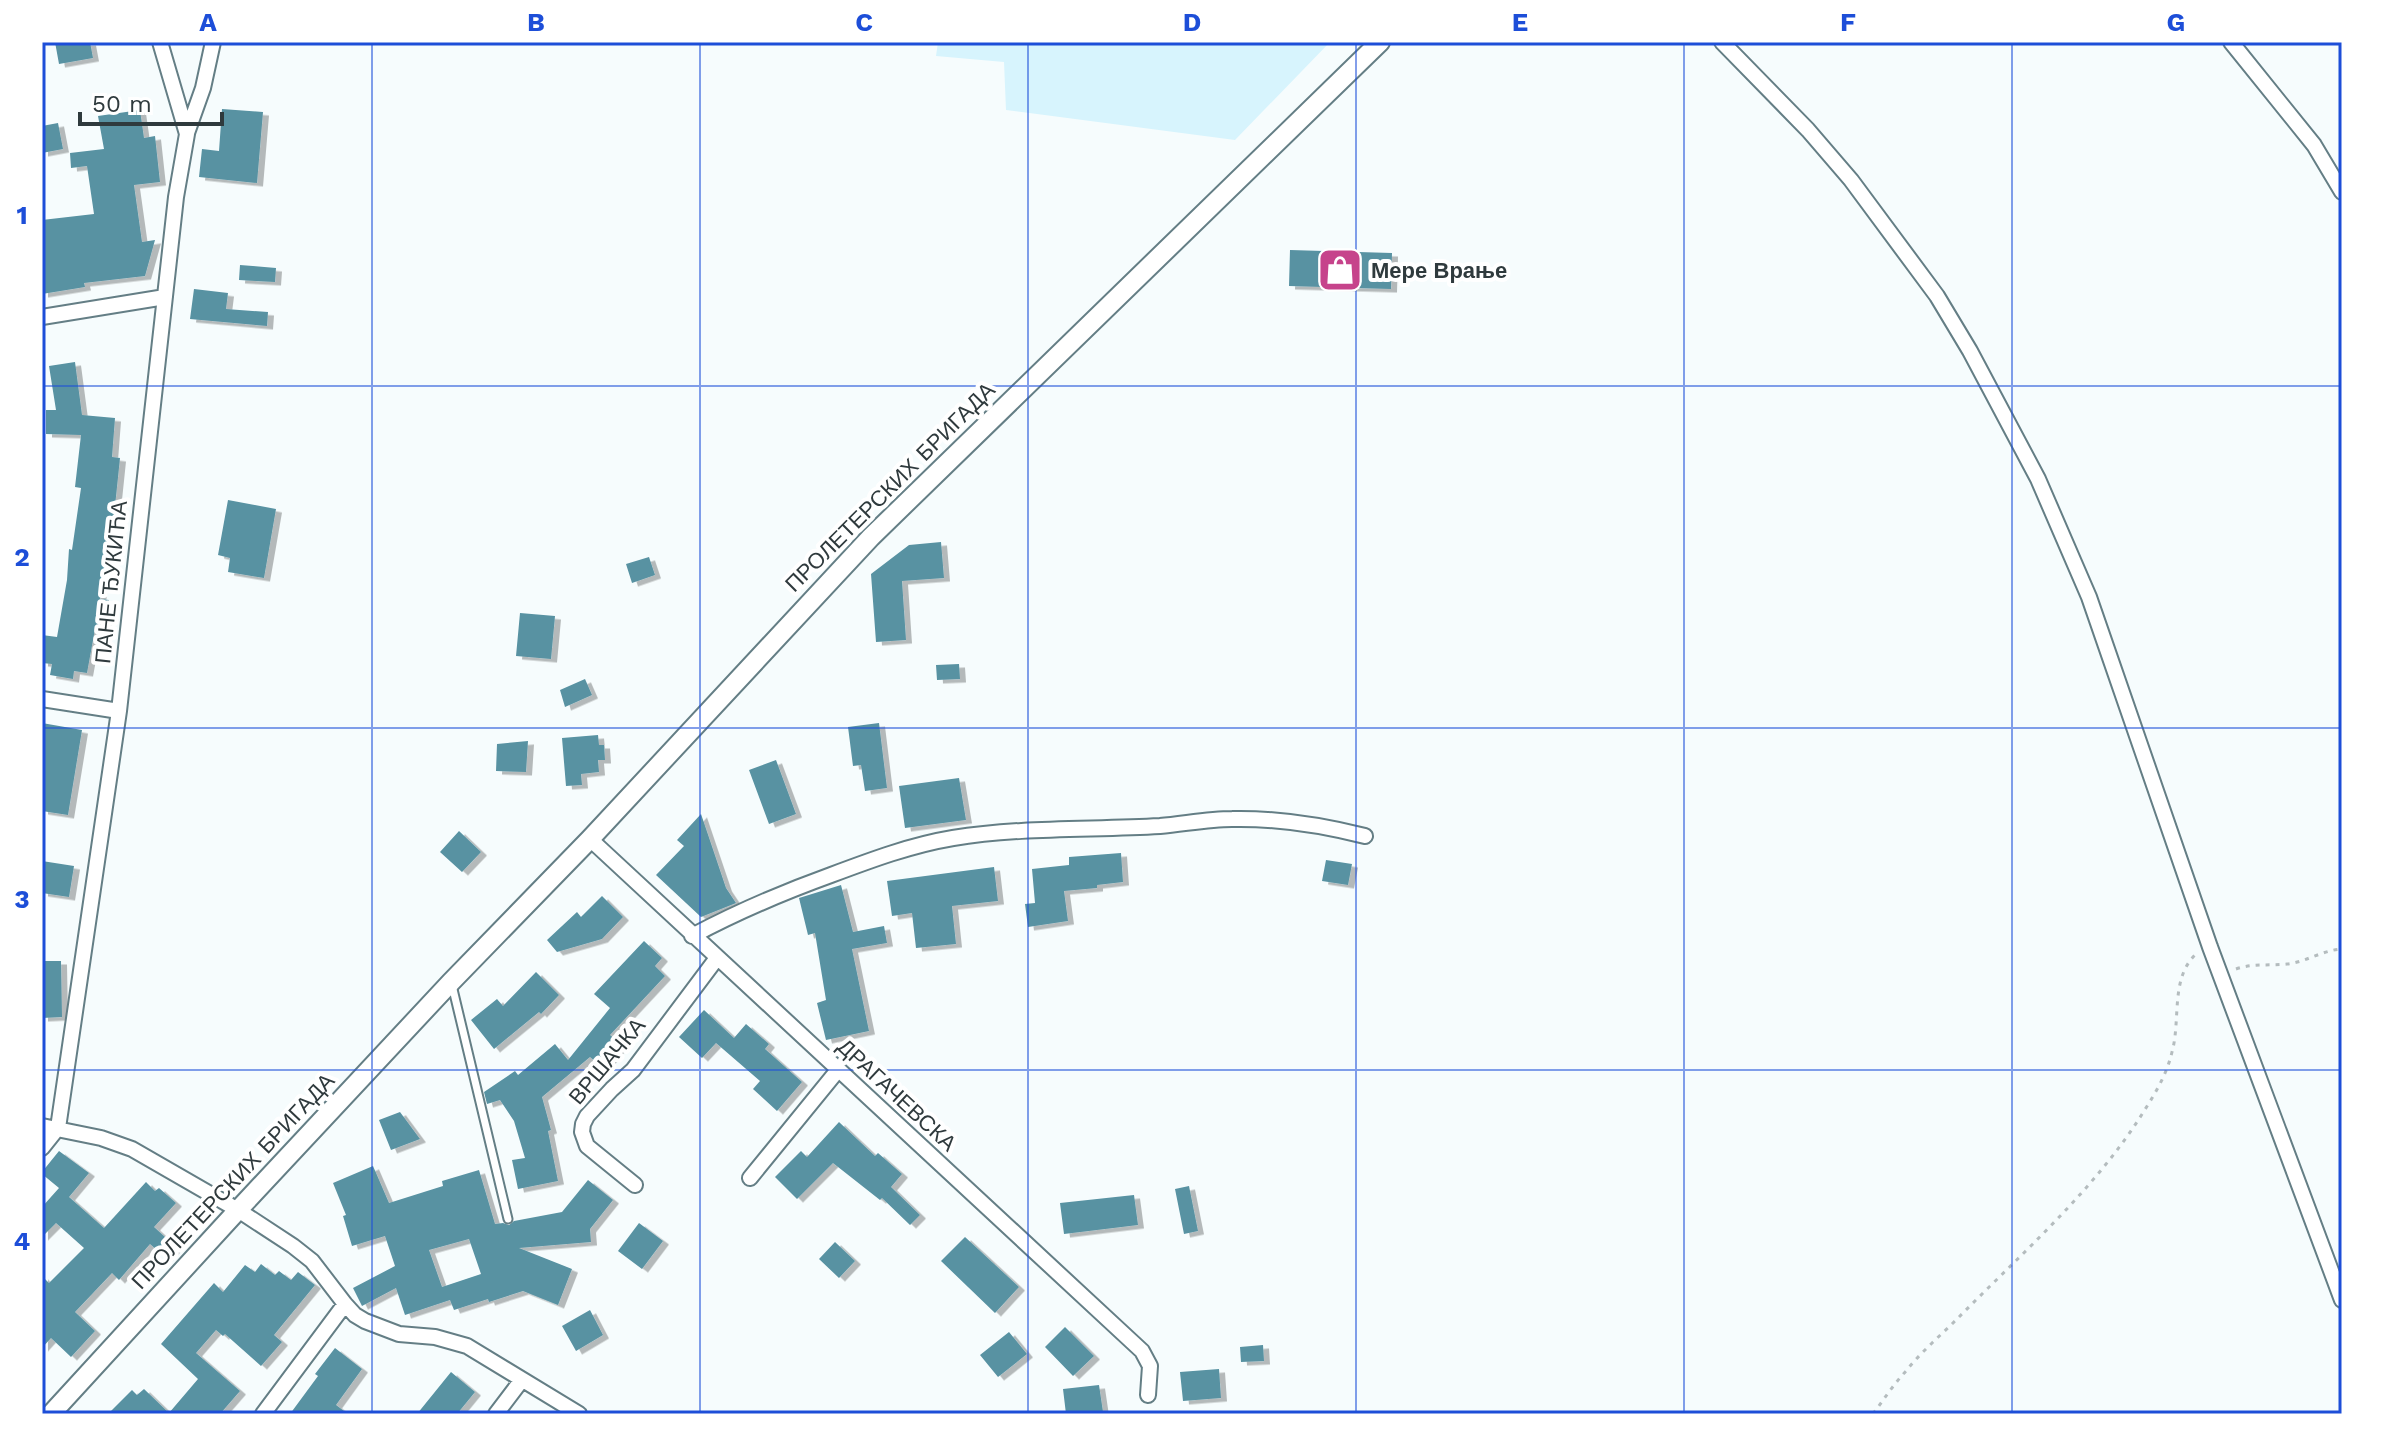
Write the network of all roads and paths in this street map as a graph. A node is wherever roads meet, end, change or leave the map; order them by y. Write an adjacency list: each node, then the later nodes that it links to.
1 (160, 42): 6 (street, ПАНЕ ЂУКИЋА)
2 (213, 42): 7 (street)
3 (1380, 42): 15 (street, ПРОЛЕТЕРСКИХ БРИГАДА)
4 (1722, 42): 17 (street)
5 (2231, 42): 9 (street)
6 (170, 82): 7 (street); 8 (street, ПАНЕ ЂУКИЋА)
7 (203, 88): 8 (street)
8 (187, 134): 10 (street, ПАНЕ ЂУКИЋА)
9 (2342, 192)
10 (165, 297): 11 (street); 13 (street, ПАНЕ ЂУКИЋА)
11 (42, 317)
12 (42, 699): 13 (street)
13 (119, 711): 24 (street, ПАНЕ ЂУКИЋА)
14 (1365, 836): 16 (street)
15 (590, 839): 16 (street, ДРАГАЧЕВСКА); 21 (street, ПРОЛЕТЕРСКИХ БРИГАДА)
16 (692, 936): 19 (street, ДРАГАЧЕВСКА)
17 (2210, 947): 20 (street); 38 (path)
18 (2342, 949): 20 (path)
19 (717, 958): 22 (street, ДРАГАЧЕВСКА); 27 (street, ВРШАЧКА)
20 (2221, 973): 30 (street)
21 (451, 982): 28 (street, ПРОЛЕТЕРСКИХ БРИГАДА); 29 (lane)
22 (838, 1070): 26 (street); 33 (street, ДРАГАЧЕВСКА)
23 (42, 1126): 24 (street)
24 (58, 1128): 25 (street); 28 (street)
25 (42, 1148)
26 (750, 1178)
27 (635, 1185)
28 (238, 1210): 31 (street); 34 (street, ПРОЛЕТЕРСКИХ БРИГАДА)
29 (508, 1219)
30 (2342, 1300)
31 (345, 1304): 32 (street); 35 (street)
32 (521, 1381): 36 (street); 37 (street)
33 (1148, 1395)
34 (51, 1414)
35 (263, 1414)
36 (496, 1414)
37 (579, 1414)
38 (1873, 1414)

